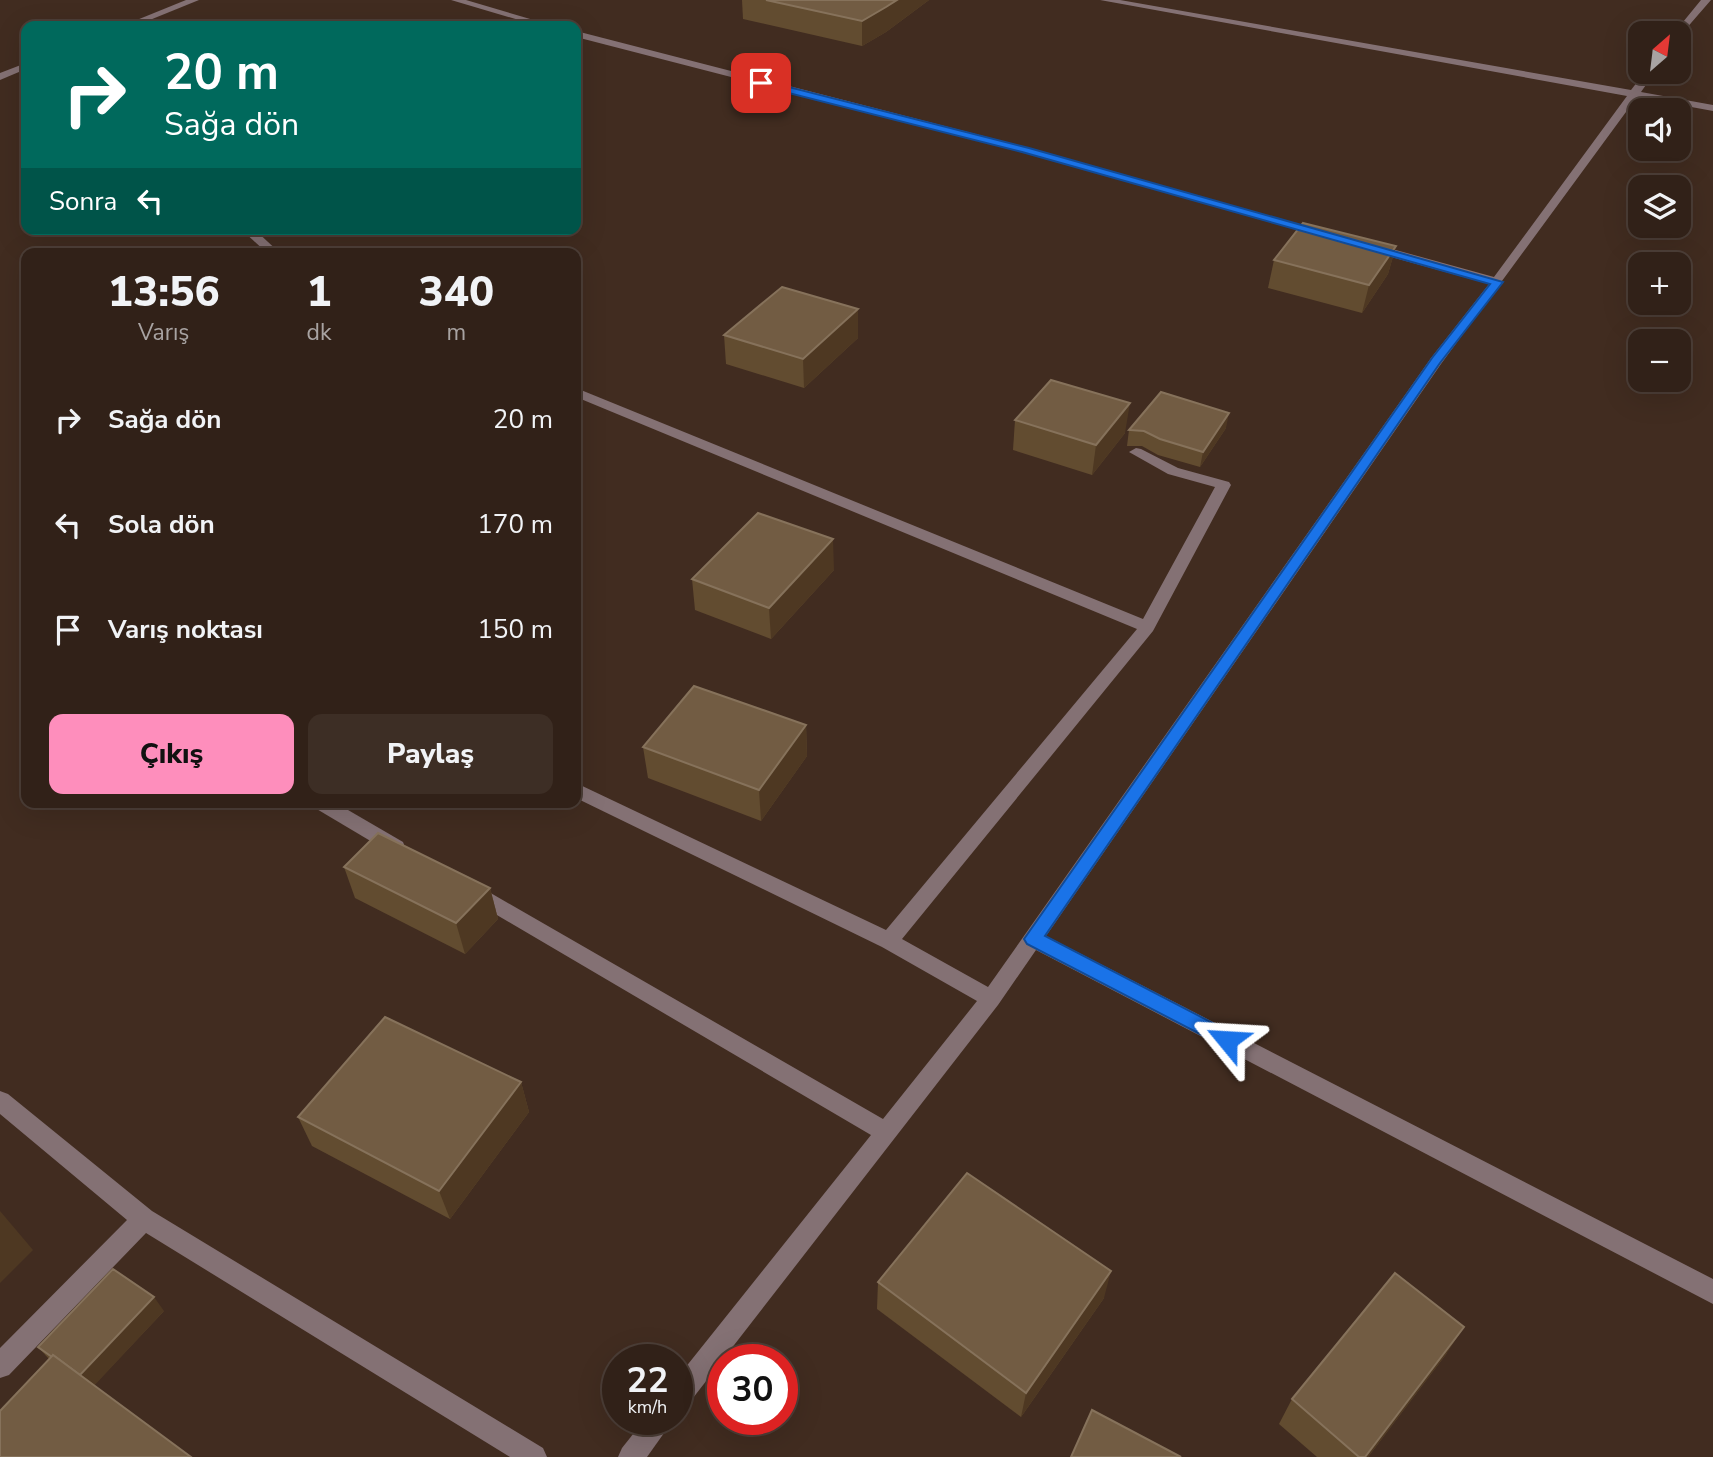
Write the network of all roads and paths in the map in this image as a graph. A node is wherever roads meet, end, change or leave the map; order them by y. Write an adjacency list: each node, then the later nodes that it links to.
1 (194, 0): 5 (street)
2 (456, 0): 6 (street)
3 (1105, 0): 12 (street)
4 (1706, 0): 7 (street)
5 (140, 21)
6 (531, 21)
7 (1689, 21)
8 (581, 35): 15 (street)
9 (21, 68): 10 (street)
10 (0, 77)
11 (1640, 84): 12 (street)
12 (1633, 93): 13 (street); 18 (street)
13 (1713, 108)
14 (254, 235): 17 (street)
15 (1336, 237)
16 (1363, 245): 18 (street)
17 (268, 248)
18 (1497, 282): 26 (street)
19 (581, 394): 21 (street)
20 (1136, 452): 21 (street)
21 (1147, 627): 27 (street)
22 (581, 792): 27 (street)
23 (330, 808): 24 (street)
24 (417, 859)
25 (453, 880): 30 (street)
26 (1033, 939): 28 (street); 32 (street)
27 (889, 941): 28 (street)
28 (991, 999): 30 (street)
29 (0, 1101): 31 (street)
30 (886, 1132): 34 (street)
31 (145, 1219): 33 (street); 36 (street)
32 (1713, 1292)
33 (0, 1366)
34 (693, 1378)
35 (648, 1435): 37 (street)
36 (534, 1457)
37 (631, 1457)

